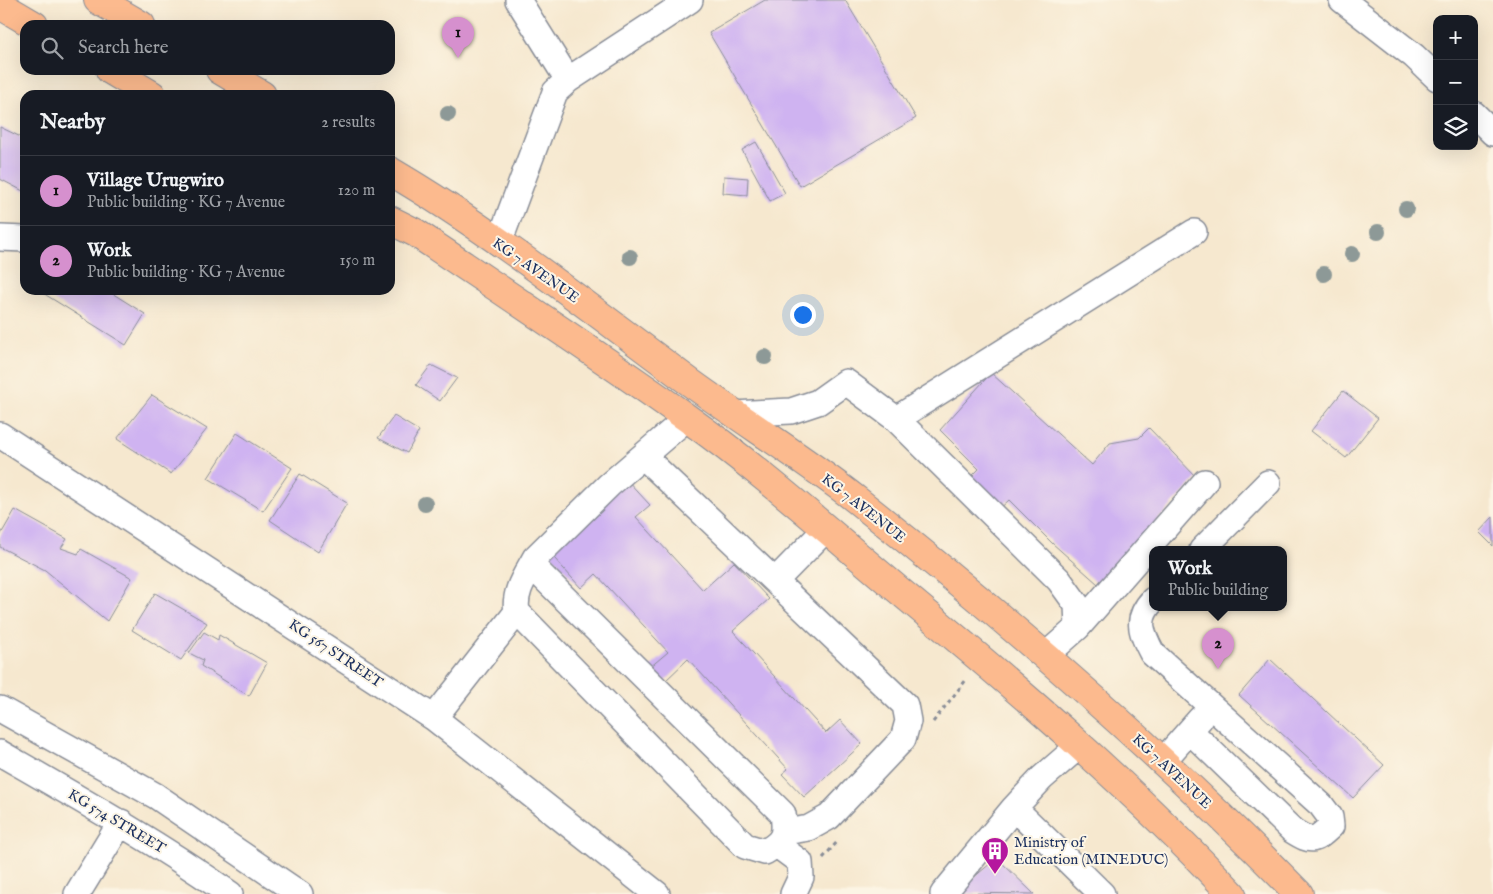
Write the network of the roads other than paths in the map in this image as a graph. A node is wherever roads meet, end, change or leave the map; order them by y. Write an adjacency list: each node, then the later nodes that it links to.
1 (98, 0): 7 (main road)
2 (518, 0): 11 (street)
3 (690, 0): 11 (street)
4 (1342, 0): 8 (street)
5 (0, 5): 6 (main road)
6 (26, 20)
7 (132, 20)
8 (1433, 74)
9 (118, 75): 12 (main road)
10 (228, 75): 13 (main road)
11 (568, 80): 21 (street)
12 (144, 90)
13 (254, 90)
14 (1478, 118): 15 (street)
15 (1493, 133)
16 (395, 174): 21 (main road, KG 7 AVENUE)
17 (395, 222): 23 (main road)
18 (1194, 232): 24 (street)
19 (0, 238): 20 (street)
20 (20, 239)
21 (499, 243): 22 (main road, KG 7 AVENUE)
22 (734, 414): 24 (street); 26 (main road, KG 7 AVENUE)
23 (687, 418): 27 (street); 28 (main road)
24 (896, 419): 37 (street)
25 (0, 435): 41 (street, KG 567 STREET)
26 (772, 441): 28 (main road); 38 (main road, KG 7 AVENUE)
27 (643, 456): 33 (street); 34 (street)
28 (754, 469): 31 (main road)
29 (1205, 482): 37 (street)
30 (1268, 483): 32 (street)
31 (826, 529): 34 (street); 43 (main road)
32 (1206, 546)
33 (531, 565): 36 (street); 48 (street)
34 (775, 581): 48 (street)
35 (1149, 604): 39 (street)
36 (517, 612): 41 (street); 48 (street)
37 (1078, 627): 38 (street)
38 (1045, 656): 45 (main road, KG 7 AVENUE)
39 (1210, 704): 42 (street); 42 (street)
40 (0, 709): 51 (street)
41 (434, 718): 52 (street, KG 567 STREET)
42 (1190, 731): 45 (street)
43 (1080, 745): 46 (street); 56 (main road)
44 (0, 753): 47 (street, KG 574 STREET)
45 (1162, 762): 57 (main road, KG 7 AVENUE)
46 (1014, 808): 54 (street); 55 (street)
47 (121, 822): 49 (street); 50 (street, KG 574 STREET)
48 (781, 838): 53 (street)
49 (77, 894)
50 (230, 894)
51 (300, 894)
52 (657, 894)
53 (793, 894)
54 (942, 894)
55 (1102, 894)
56 (1232, 894)
57 (1299, 894)

